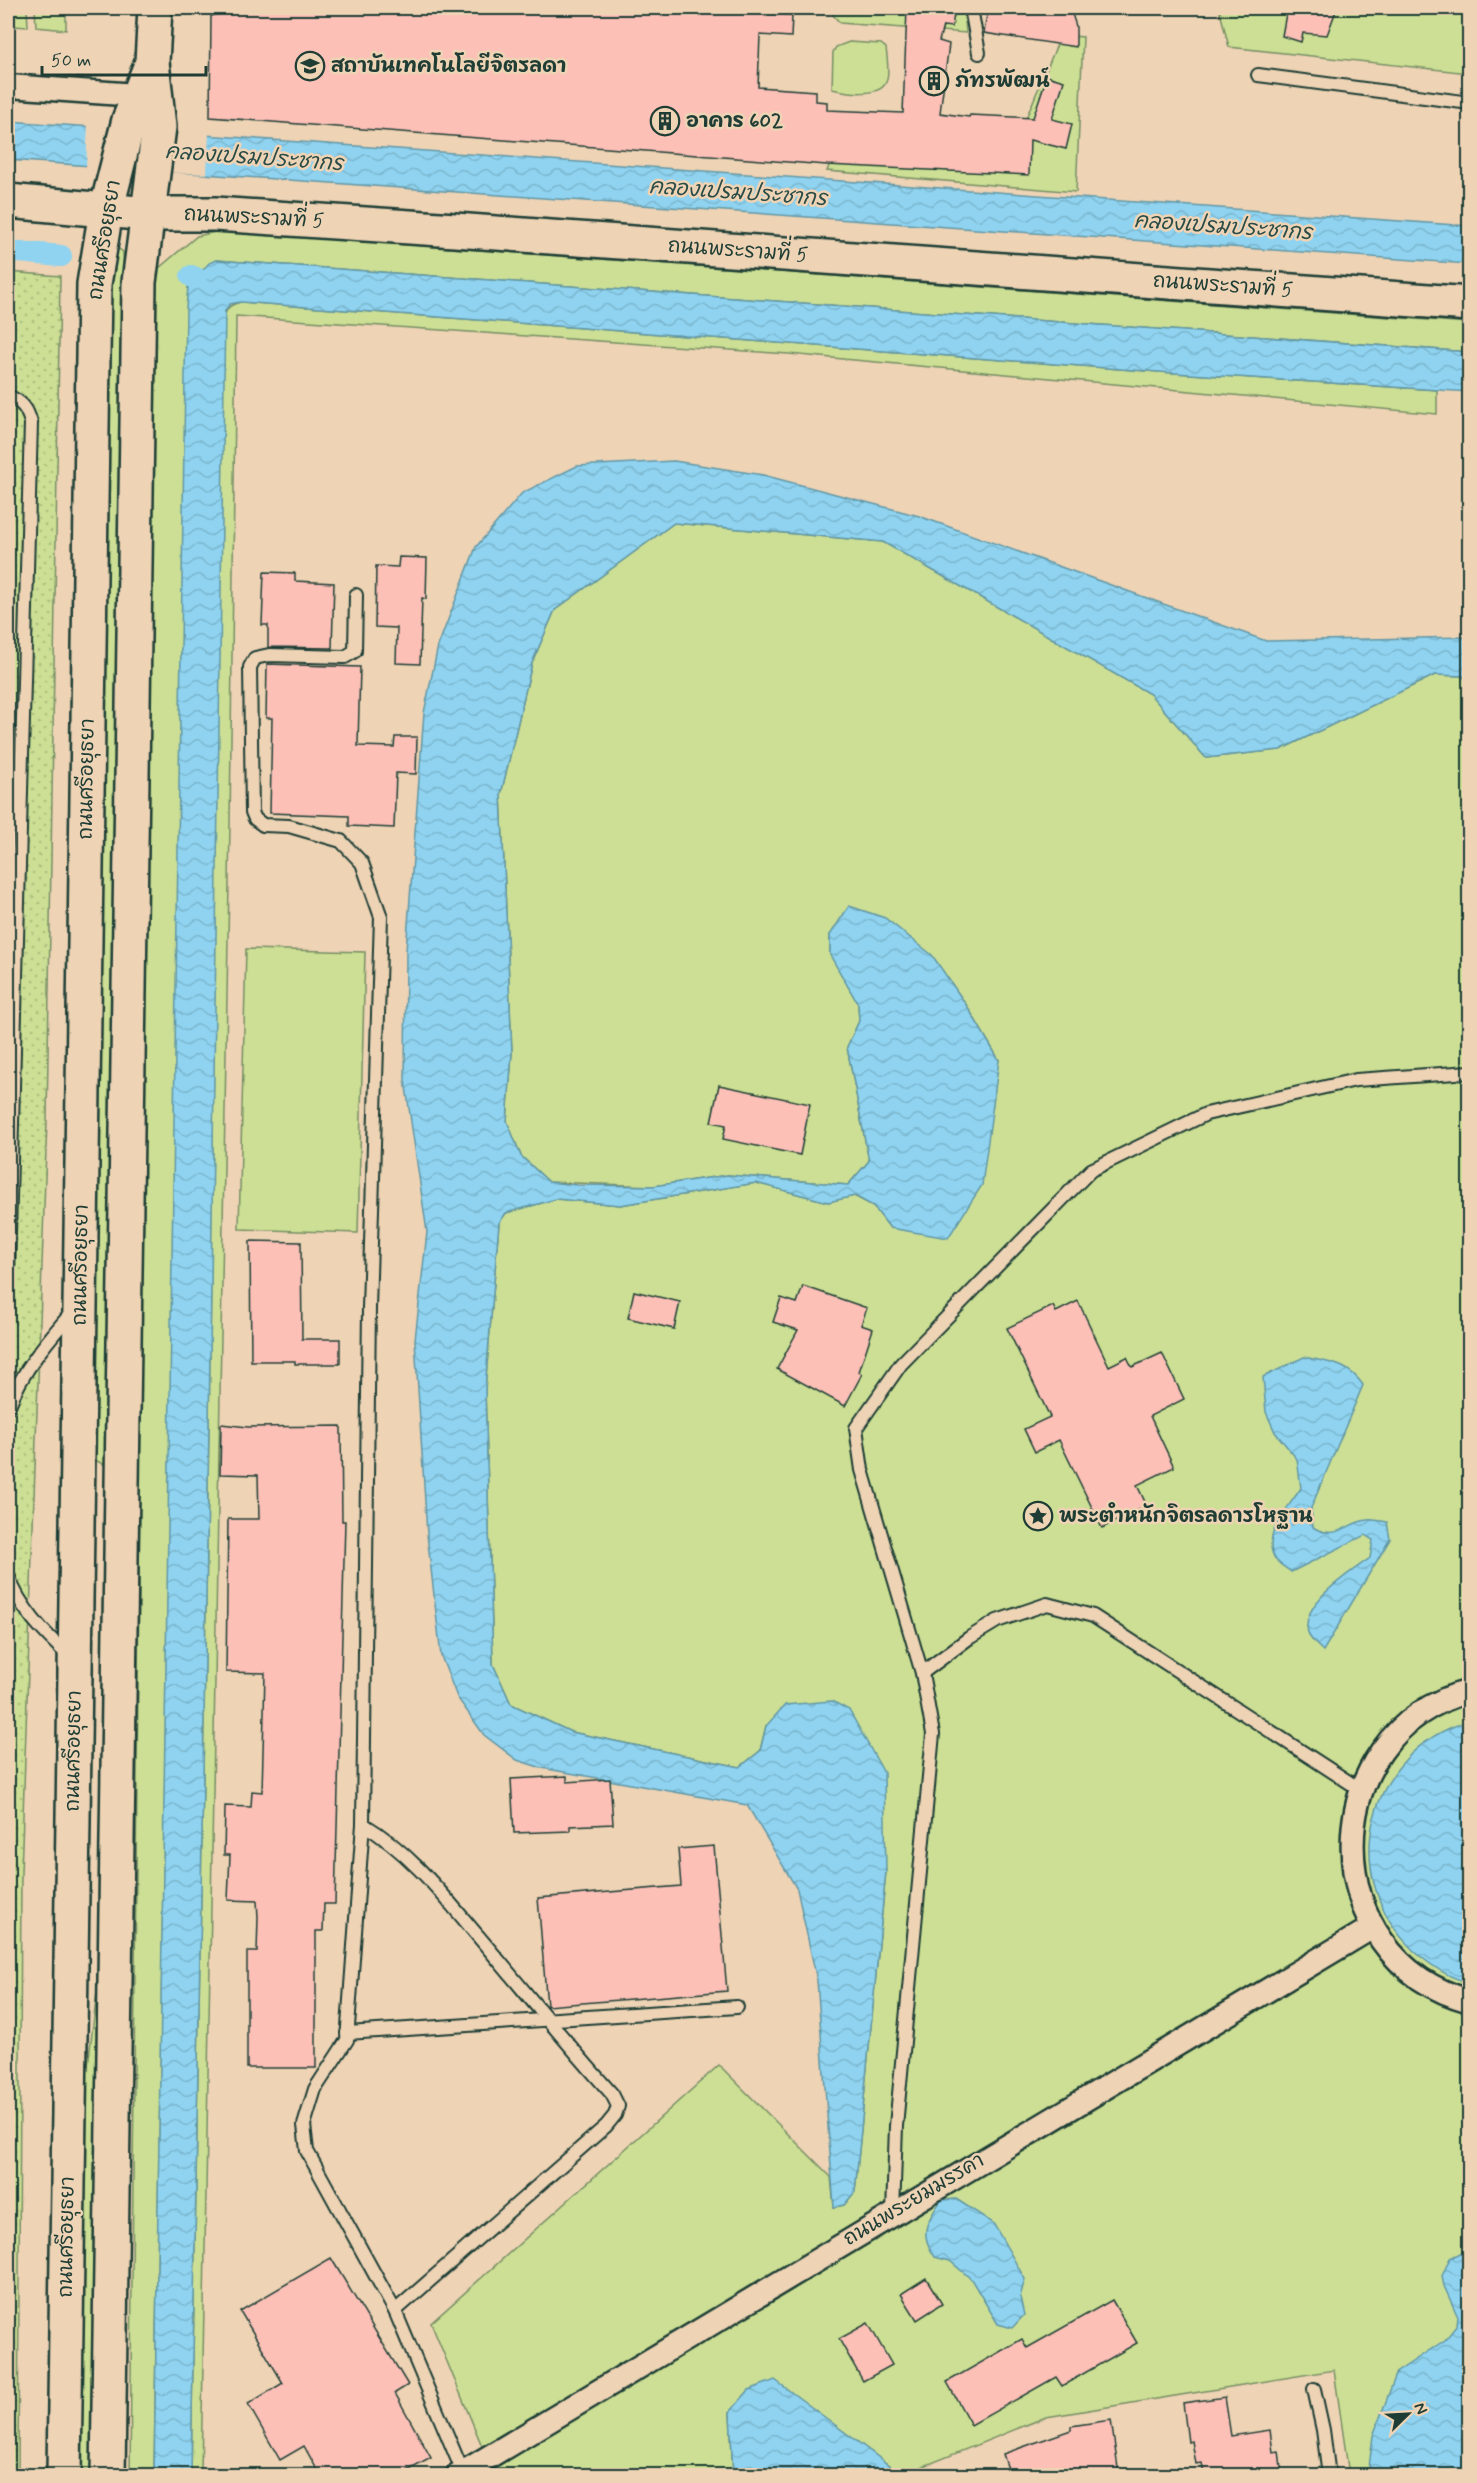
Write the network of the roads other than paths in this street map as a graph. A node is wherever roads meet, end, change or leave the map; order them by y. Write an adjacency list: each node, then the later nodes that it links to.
1 (155, 8): 7 (main road, ถนนศรีอยุธยา)
2 (972, 8): 3 (lane)
3 (979, 53)
4 (1258, 75): 6 (lane)
5 (8, 86): 7 (street)
6 (1470, 104)
7 (146, 110): 8 (main road, ถนนศรีอยุธยา); 10 (main road, ถนนศรีอยุธยา)
8 (110, 195): 9 (main road, ถนนพระรามที่ 5); 10 (main road, ถนนพระรามที่ 5); 16 (main road, ถนนศรีอยุธยา)
9 (8, 201)
10 (148, 214): 11 (main road, ถนนพระรามที่ 5); 19 (main road, ถนนศรีอยุธยา)
11 (1470, 304)
12 (8, 396): 15 (lane)
13 (356, 595): 25 (lane)
14 (1470, 1072): 22 (lane)
15 (8, 1271)
16 (80, 1303): 17 (lane); 18 (main road, ถนนศรีอยุธยา)
17 (8, 1408)
18 (77, 1494): 19 (main road); 21 (main road, ถนนศรีอยุธยา)
19 (122, 1496): 36 (main road, ถนนศรีอยุธยา)
20 (8, 1575): 21 (lane)
21 (75, 1661): 35 (main road, ถนนศรีอยุธยา)
22 (922, 1673): 24 (lane); 31 (lane)
23 (1470, 1691): 24 (street)
24 (1360, 1791): 26 (street)
25 (363, 1824): 29 (lane); 30 (lane)
26 (1373, 1927): 27 (street); 31 (street, ถนนพระยมมรรคา)
27 (1470, 2001)
28 (737, 2007): 29 (lane)
29 (549, 2020): 30 (lane); 32 (lane)
30 (347, 2033): 32 (lane)
31 (892, 2214): 34 (street, ถนนพระยมมรรคา)
32 (395, 2311): 34 (lane)
33 (1314, 2389): 37 (lane)
34 (462, 2474)
35 (64, 2475)
36 (108, 2475)
37 (1329, 2475)

